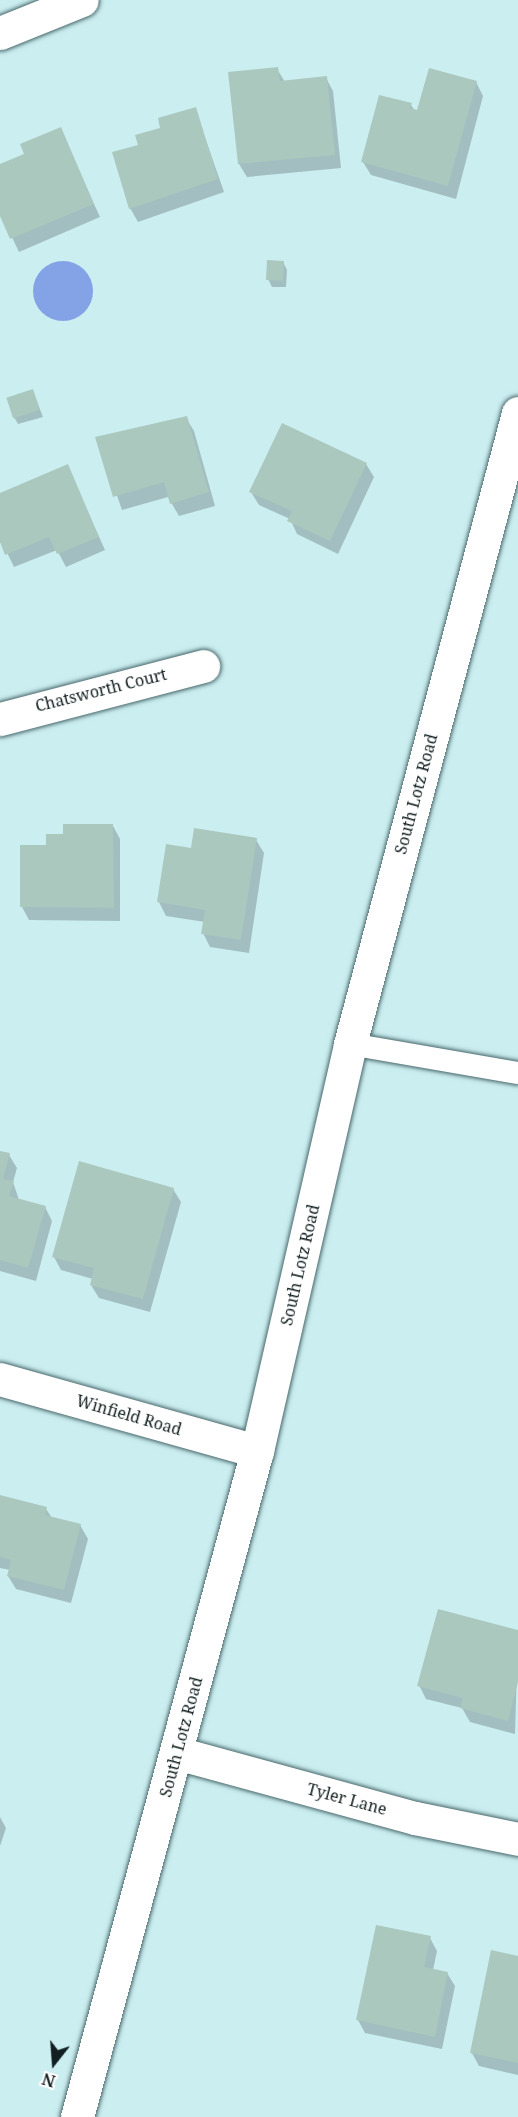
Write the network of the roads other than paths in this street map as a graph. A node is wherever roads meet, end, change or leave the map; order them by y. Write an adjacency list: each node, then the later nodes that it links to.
1 (82, 0): 2 (street)
2 (0, 33)
3 (518, 413): 6 (street, South Lotz Road)
4 (202, 666): 5 (street, Chatsworth Court)
5 (0, 718)
6 (350, 1044): 7 (lane); 9 (street, South Lotz Road)
7 (518, 1073)
8 (0, 1379): 9 (street, Winfield Road)
9 (257, 1451): 10 (street, South Lotz Road)
10 (177, 1753): 11 (street, Tyler Lane); 12 (street, South Lotz Road)
11 (518, 1839)
12 (77, 2117)

